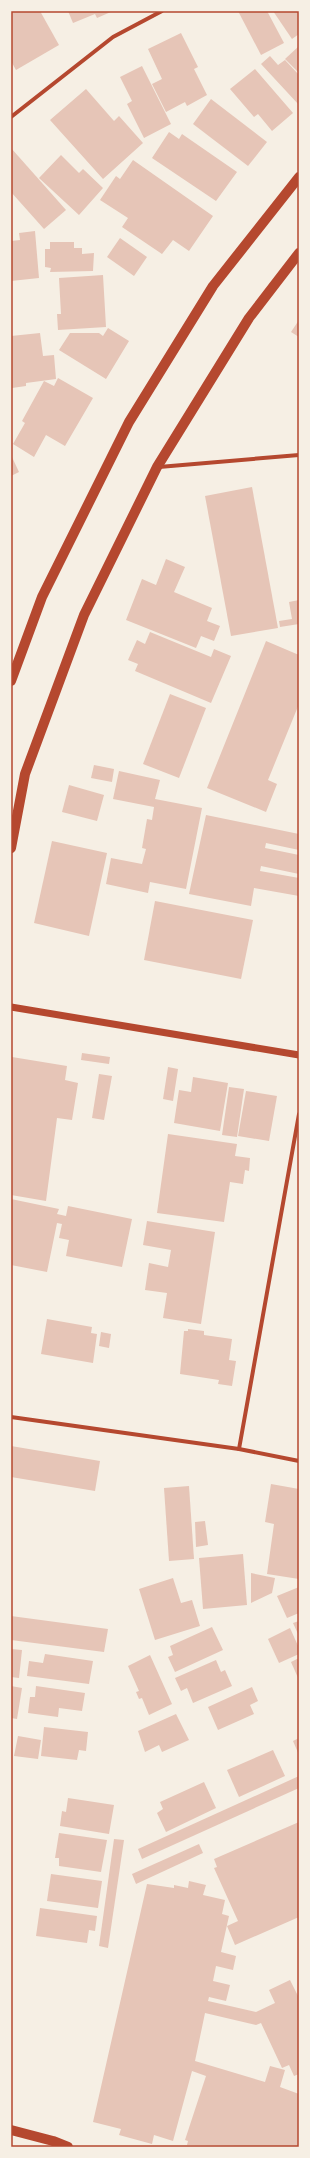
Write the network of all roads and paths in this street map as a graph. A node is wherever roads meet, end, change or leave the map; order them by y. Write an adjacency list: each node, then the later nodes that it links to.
1 (162, 11): 2 (street)
2 (11, 116)
3 (299, 177): 7 (main road)
4 (299, 253): 6 (main road)
5 (299, 455): 6 (street)
6 (157, 467): 8 (main road)
7 (11, 681)
8 (11, 848)
9 (11, 1007): 10 (street)
10 (299, 1055)
11 (299, 1114): 13 (street)
12 (11, 1418): 13 (street)
13 (239, 1449): 14 (street)
14 (299, 1460)
15 (11, 2130): 16 (main road)
16 (68, 2147)

